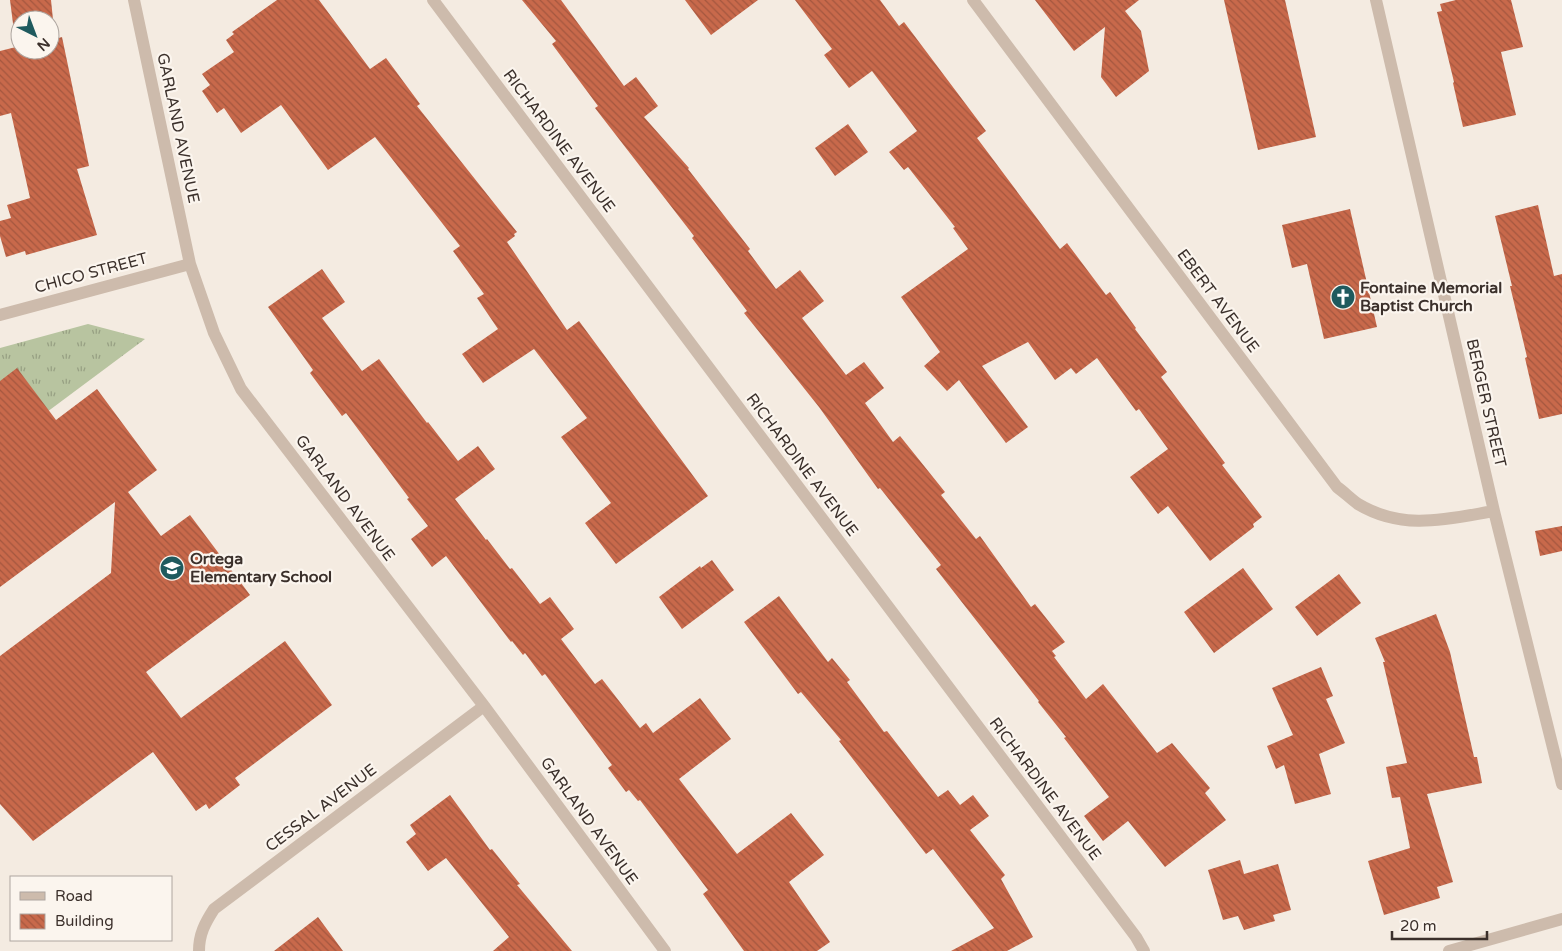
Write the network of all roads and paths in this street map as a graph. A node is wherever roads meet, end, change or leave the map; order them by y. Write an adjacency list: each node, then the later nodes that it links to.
1 (134, 0): 5 (street, GARLAND AVENUE)
2 (433, 0): 13 (street, RICHARDINE AVENUE)
3 (973, 0): 7 (street, EBERT AVENUE)
4 (1376, 0): 7 (street, BERGER STREET)
5 (190, 264): 6 (street, CHICO STREET); 8 (street, GARLAND AVENUE)
6 (0, 314)
7 (1494, 511): 9 (street, BERGER STREET)
8 (484, 706): 11 (street, CESSAL AVENUE); 12 (street, GARLAND AVENUE)
9 (1562, 784)
10 (1562, 919): 14 (street)
11 (199, 951)
12 (665, 951)
13 (1144, 951)
14 (1449, 951)

